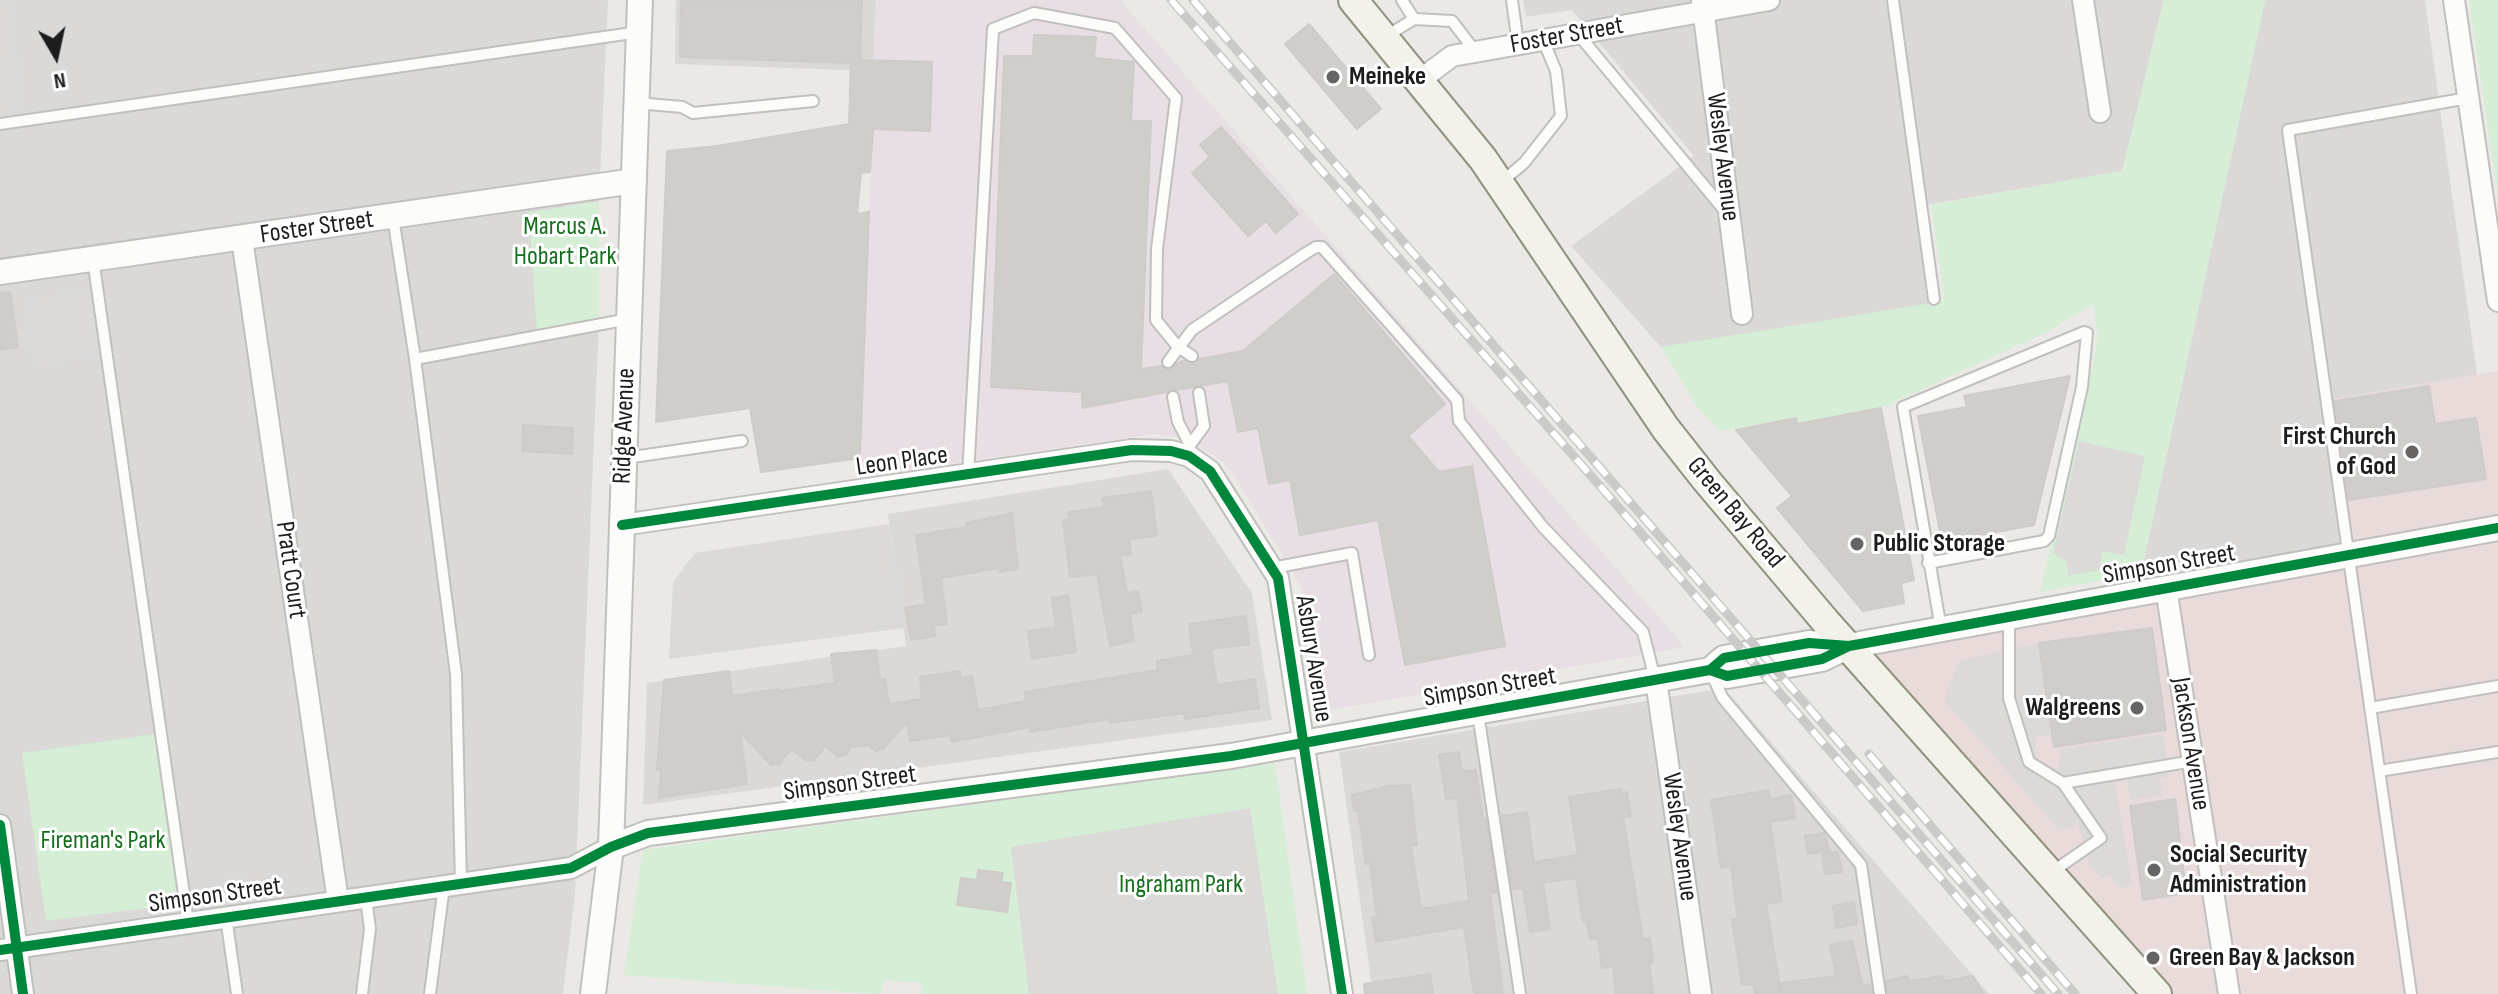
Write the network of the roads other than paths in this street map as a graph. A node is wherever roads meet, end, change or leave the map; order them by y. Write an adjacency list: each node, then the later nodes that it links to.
1 (640, 0): 11 (street, Ridge Avenue)
2 (1353, 0): 13 (main road, Green Bay Road)
3 (1402, 0): 10 (lane)
4 (1512, 0): 15 (lane)
5 (1769, 0): 9 (street, Foster Street)
6 (1893, 0): 30 (lane)
7 (2083, 0): 21 (street)
8 (2454, 0): 18 (street)
9 (1702, 6): 12 (street, Foster Street); 25 (street, Wesley Avenue)
10 (1414, 19): 13 (lane); 16 (lane)
11 (639, 32): 20 (street, Ridge Avenue); 22 (lane)
12 (1578, 34): 14 (street, Foster Street); 25 (lane)
13 (1384, 37): 17 (main road, Green Bay Road)
14 (1543, 40): 15 (street, Foster Street); 24 (lane)
15 (1518, 44): 16 (street, Foster Street)
16 (1476, 52): 17 (street, Foster Street)
17 (1420, 80): 24 (main road, Green Bay Road)
18 (2468, 98): 31 (street); 46 (lane)
19 (813, 101): 20 (lane)
20 (637, 103): 23 (street, Ridge Avenue)
21 (2100, 112)
22 (0, 124)
23 (634, 181): 26 (street, Foster Street); 33 (street, Ridge Avenue)
24 (1499, 183): 52 (main road, Green Bay Road)
25 (1730, 216): 32 (street, Wesley Avenue)
26 (393, 217): 27 (street, Foster Street); 36 (lane)
27 (242, 239): 28 (street, Foster Street); 69 (street, Pratt Court)
28 (93, 259): 29 (street, Foster Street); 71 (lane)
29 (0, 272)
30 (1934, 299)
31 (2498, 301)
32 (1742, 314)
33 (629, 319): 36 (lane); 42 (street, Ridge Avenue)
34 (1178, 347): 35 (lane); 37 (lane); 43 (lane); 55 (lane)
35 (1192, 356)
36 (415, 359): 67 (lane)
37 (1168, 362)
38 (1199, 393): 41 (lane)
39 (1173, 397): 41 (lane)
40 (742, 441): 42 (lane)
41 (1189, 450): 43 (street, Leon Place); 48 (street, Asbury Avenue)
42 (624, 458): 44 (street, Ridge Avenue)
43 (968, 475): 44 (street, Leon Place)
44 (622, 525): 65 (street, Ridge Avenue)
45 (2498, 528): 46 (street, Simpson Street)
46 (2348, 555): 49 (street, Simpson Street); 57 (lane)
47 (1928, 563): 47 (lane); 51 (lane)
48 (1272, 568): 53 (lane); 59 (street, Asbury Avenue)
49 (2166, 588): 50 (street, Simpson Street); 61 (street, Jackson Avenue)
50 (2009, 617): 51 (street, Simpson Street); 63 (lane)
51 (1941, 629): 52 (street, Simpson Street)
52 (1849, 646): 54 (street, Simpson Street); 66 (main road, Green Bay Road)
53 (1369, 655)
54 (1710, 670): 55 (street, Simpson Street); 81 (lane)
55 (1656, 680): 58 (street, Simpson Street); 80 (street, Wesley Avenue)
56 (2498, 686): 57 (lane)
57 (2370, 708): 62 (lane)
58 (1478, 713): 59 (street, Simpson Street); 79 (lane)
59 (1304, 744): 65 (street, Simpson Street); 78 (street, Asbury Avenue)
60 (2498, 752): 62 (lane)
61 (2193, 761): 63 (lane); 83 (street, Jackson Avenue)
62 (2379, 771): 84 (lane)
63 (2063, 783): 66 (lane)
64 (0, 825): 72 (street)
65 (611, 847): 67 (street, Simpson Street); 77 (street, Ridge Avenue)
66 (2050, 873): 82 (main road, Green Bay Road)
67 (453, 885): 68 (street, Simpson Street); 76 (lane)
68 (366, 898): 69 (street, Simpson Street); 75 (lane)
69 (338, 901): 70 (street, Simpson Street)
70 (226, 917): 71 (street, Simpson Street); 74 (lane)
71 (188, 922): 72 (street, Simpson Street)
72 (8, 949): 73 (street)
73 (23, 994)
74 (237, 994)
75 (362, 994)
76 (430, 994)
77 (593, 994)
78 (1342, 994)
79 (1520, 994)
80 (1701, 994)
81 (1880, 994)
82 (2157, 994)
83 (2229, 994)
84 (2411, 994)

